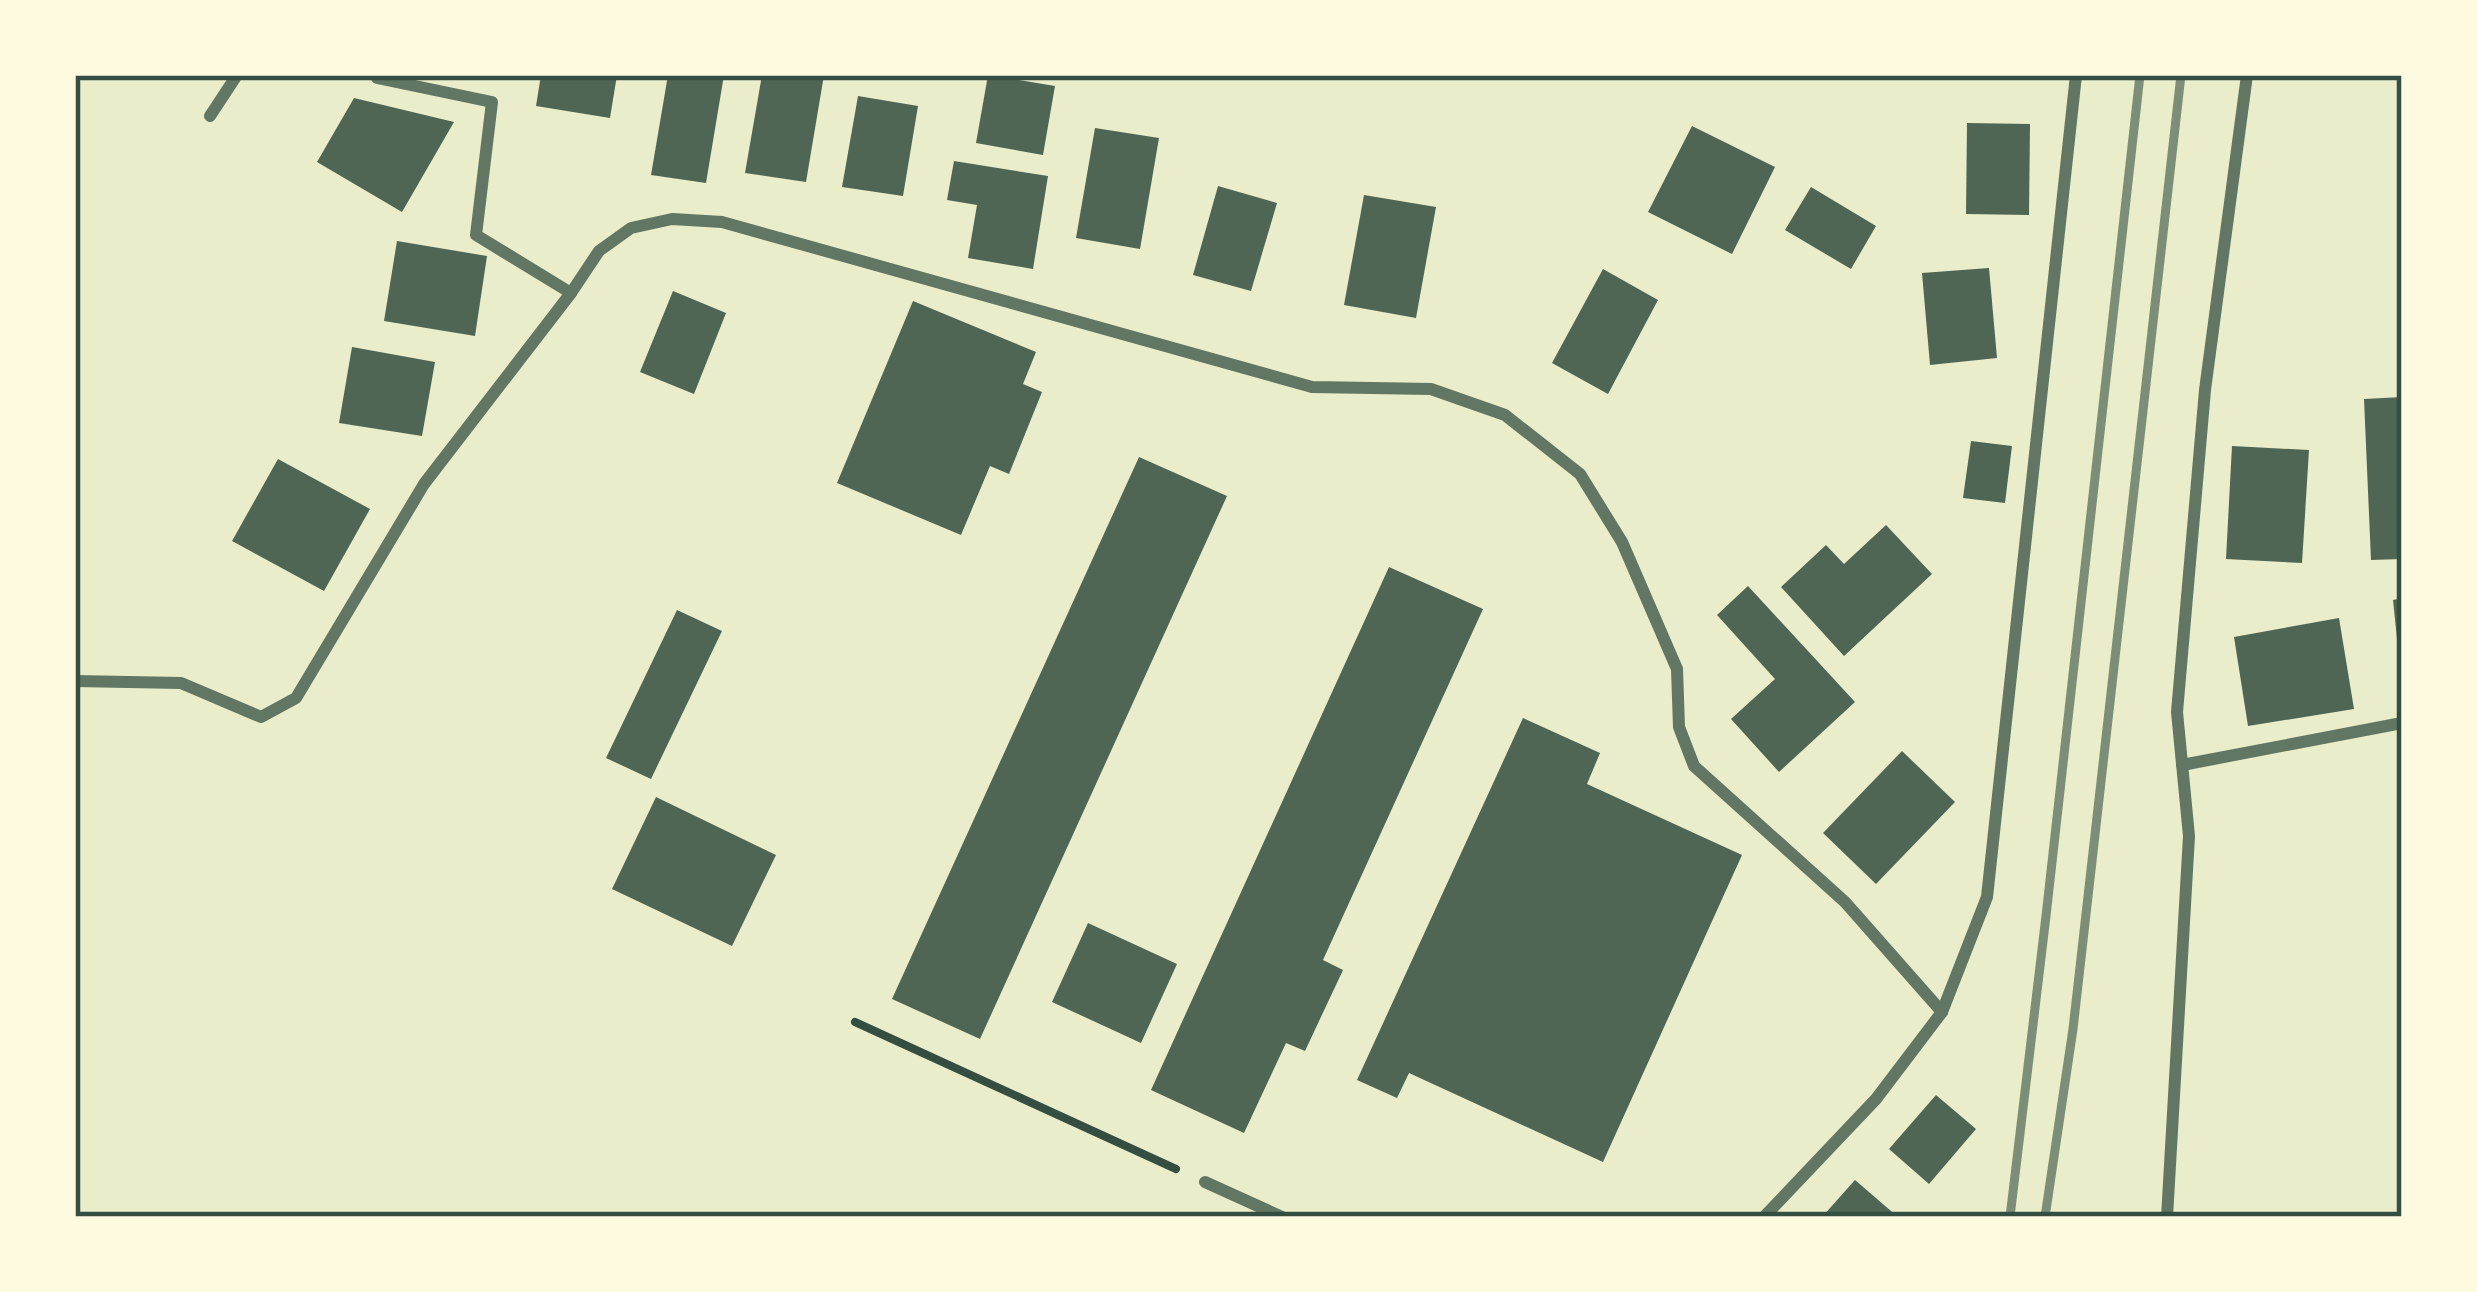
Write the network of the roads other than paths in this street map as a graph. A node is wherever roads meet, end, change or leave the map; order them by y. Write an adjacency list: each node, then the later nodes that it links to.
1 (237, 75): 5 (street)
2 (2076, 75): 10 (street)
3 (2247, 75): 9 (street)
4 (377, 78): 6 (street)
5 (210, 116)
6 (571, 293): 7 (street); 10 (street)
7 (75, 681)
8 (2402, 723): 9 (street)
9 (2182, 764): 14 (street)
10 (1942, 1012): 13 (street)
11 (1205, 1182): 12 (street)
12 (1282, 1217)
13 (1764, 1217)
14 (2168, 1217)

